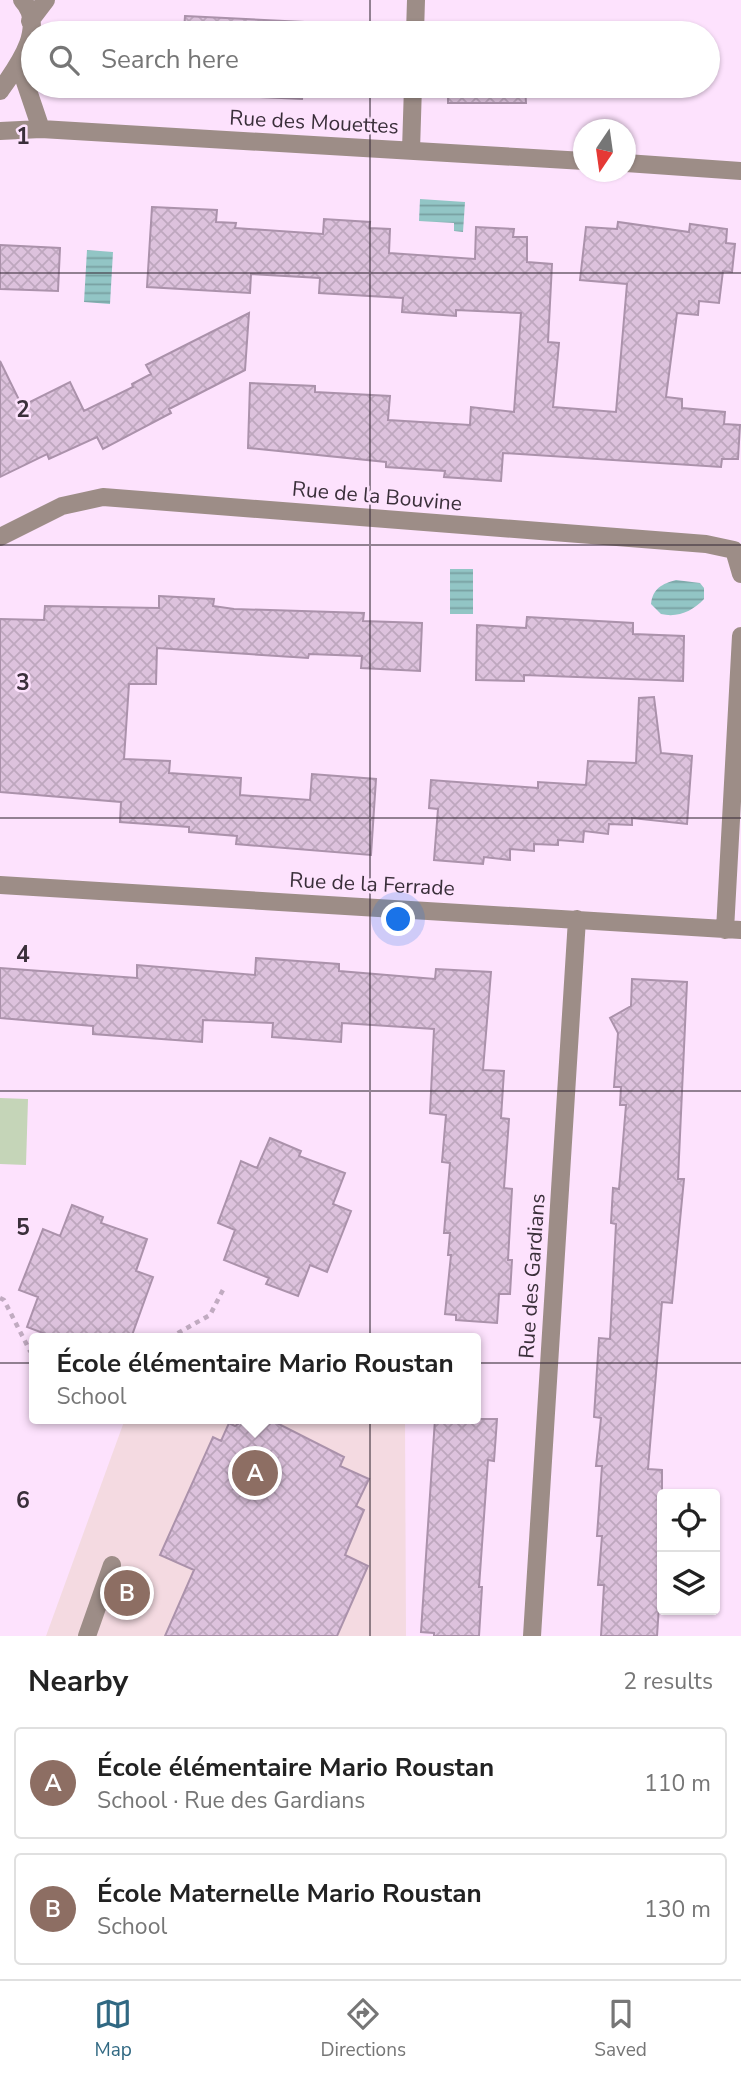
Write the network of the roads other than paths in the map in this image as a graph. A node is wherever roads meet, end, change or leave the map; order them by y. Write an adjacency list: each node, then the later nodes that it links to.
1 (22, 0): 4 (street)
2 (46, 0): 4 (street)
3 (416, 0): 5 (street)
4 (30, 21)
5 (415, 21)
6 (21, 59): 7 (street)
7 (19, 64): 8 (street); 9 (street)
8 (21, 70)
9 (0, 92)
10 (31, 98): 12 (street)
11 (413, 98): 14 (street)
12 (41, 129): 13 (street, Rue des Mouettes); 14 (street, Rue des Mouettes)
13 (0, 131)
14 (411, 150): 15 (street, Rue des Mouettes)
15 (573, 159)
16 (636, 164): 17 (street)
17 (741, 171)
18 (0, 537): 19 (street, Rue de la Bouvine)
19 (737, 550): 20 (street, Rue de la Bouvine)
20 (741, 574)
21 (741, 636): 24 (street)
22 (0, 885): 23 (street, Rue de la Ferrade)
23 (577, 919): 24 (street, Rue de la Ferrade); 27 (street, Rue des Gardians)
24 (733, 930)
25 (113, 1565): 26 (street)
26 (87, 1636)
27 (532, 1636)

